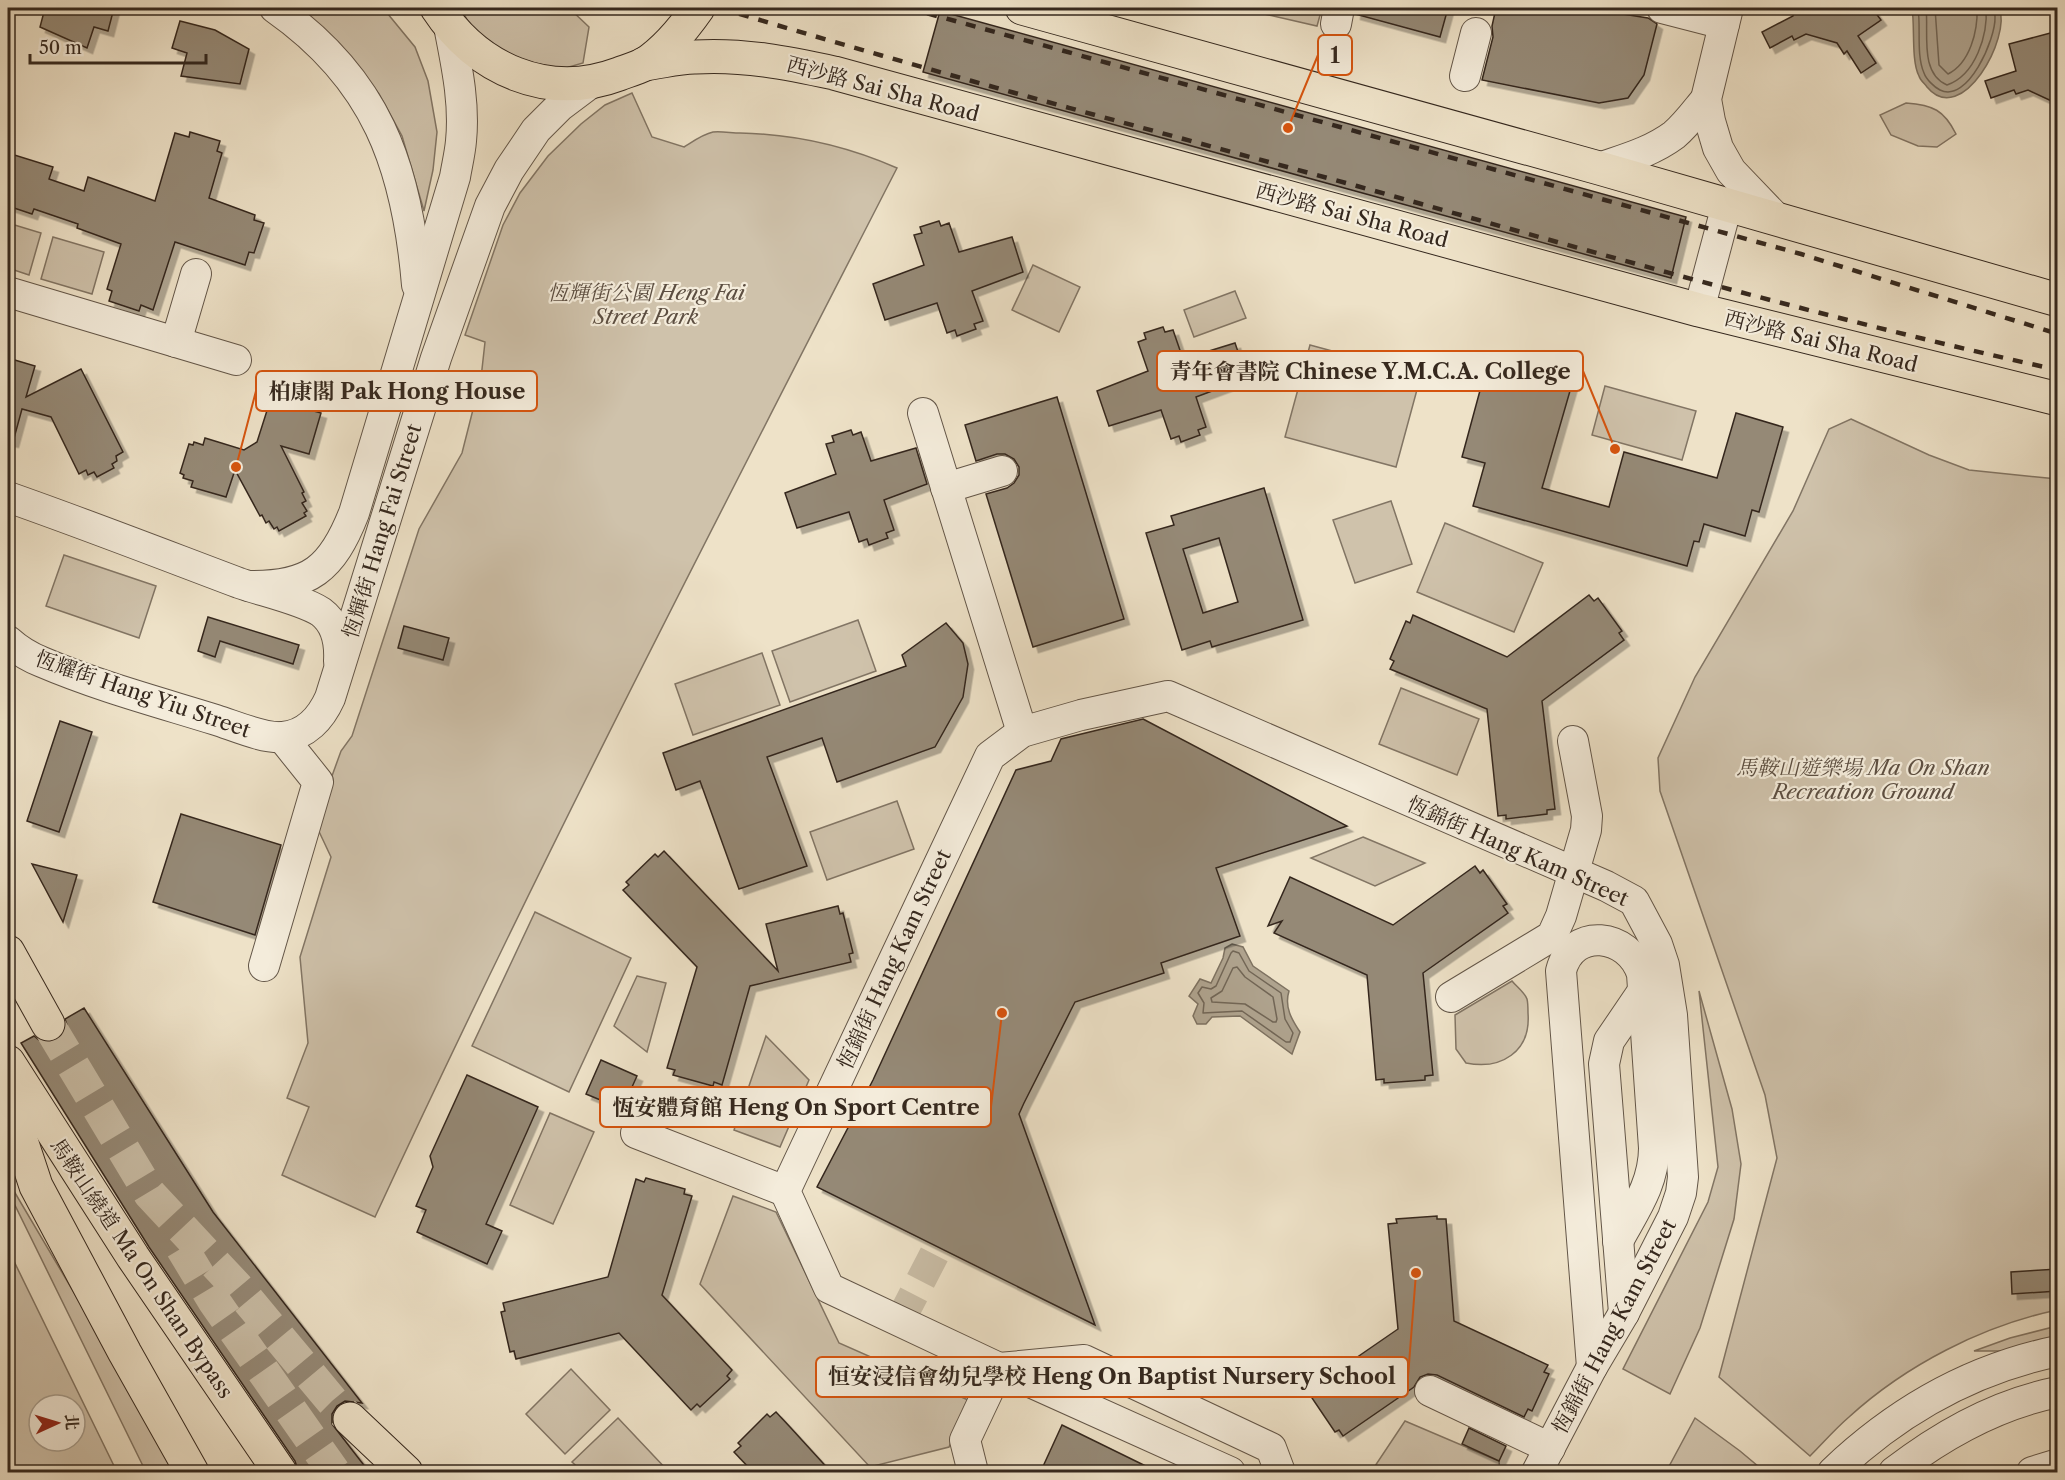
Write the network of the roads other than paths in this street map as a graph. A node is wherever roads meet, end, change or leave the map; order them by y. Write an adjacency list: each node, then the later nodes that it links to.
1 (275, 8): 18 (street)
2 (698, 8): 8 (main road)
3 (1022, 8): 12 (main road)
4 (1662, 8): 5 (street)
5 (1726, 16): 11 (street)
6 (443, 17): 10 (main road); 18 (street, 恆輝街 Hang Fai Street)
7 (1476, 33): 9 (street)
8 (644, 64): 10 (main road); 19 (main road, 西沙路 Sai Sha Road)
9 (1465, 76)
10 (592, 82): 29 (street, 恆輝街 Hang Fai Street)
11 (1706, 99): 12 (street); 14 (street)
12 (1599, 168): 13 (main road)
13 (1727, 205): 14 (main road); 19 (street)
14 (1778, 220): 17 (main road)
15 (195, 274): 20 (street)
16 (8, 292): 20 (street)
17 (2058, 300)
18 (418, 303): 27 (street, 恆輝街 Hang Fai Street)
19 (1699, 310): 22 (main road, 西沙路 Sai Sha Road)
20 (176, 342): 21 (street)
21 (236, 360)
22 (2058, 399)
23 (923, 413): 25 (street)
24 (1002, 471): 25 (street)
25 (946, 488): 30 (street)
26 (9, 499): 27 (street)
27 (249, 586): 29 (street, 恆輝街 Hang Fai Street)
28 (8, 641): 31 (street, 恆耀街 Hang Yiu Street)
29 (339, 670): 31 (street, 恆輝街 Hang Fai Street)
30 (1022, 732): 33 (street, 恆錦街 Hang Kam Street); 45 (street, 恆錦街 Hang Kam Street)
31 (282, 737): 35 (street)
32 (1573, 741): 33 (street)
33 (1574, 873): 37 (street); 48 (street, 恆錦街 Hang Kam Street)
34 (8, 952): 38 (main road)
35 (264, 966)
36 (1643, 991): 39 (street); 46 (street); 50 (street)
37 (1451, 997)
38 (48, 1023)
39 (1620, 1024): 46 (street); 47 (street)
40 (8, 1062): 57 (main road, 馬鞍山繞道 Ma On Shan Bypass)
41 (8, 1101): 44 (main road)
42 (636, 1133): 45 (street)
43 (8, 1143): 44 (street)
44 (36, 1186): 56 (main road)
45 (785, 1191): 51 (street)
46 (1633, 1212): 47 (street)
47 (1618, 1241): 48 (street)
48 (1624, 1313): 50 (street, 恆錦街 Hang Kam Street)
49 (2058, 1351): 62 (street)
50 (1592, 1367): 55 (street, 恆錦街 Hang Kam Street)
51 (999, 1368): 59 (street); 60 (street); 61 (street)
52 (1430, 1391): 55 (street)
53 (2058, 1392): 63 (street)
54 (351, 1419): 58 (main road)
55 (1548, 1464)
56 (192, 1473)
57 (280, 1473)
58 (406, 1473)
59 (973, 1473)
60 (1230, 1473)
61 (1280, 1473)
62 (1833, 1473)
63 (1894, 1473)

